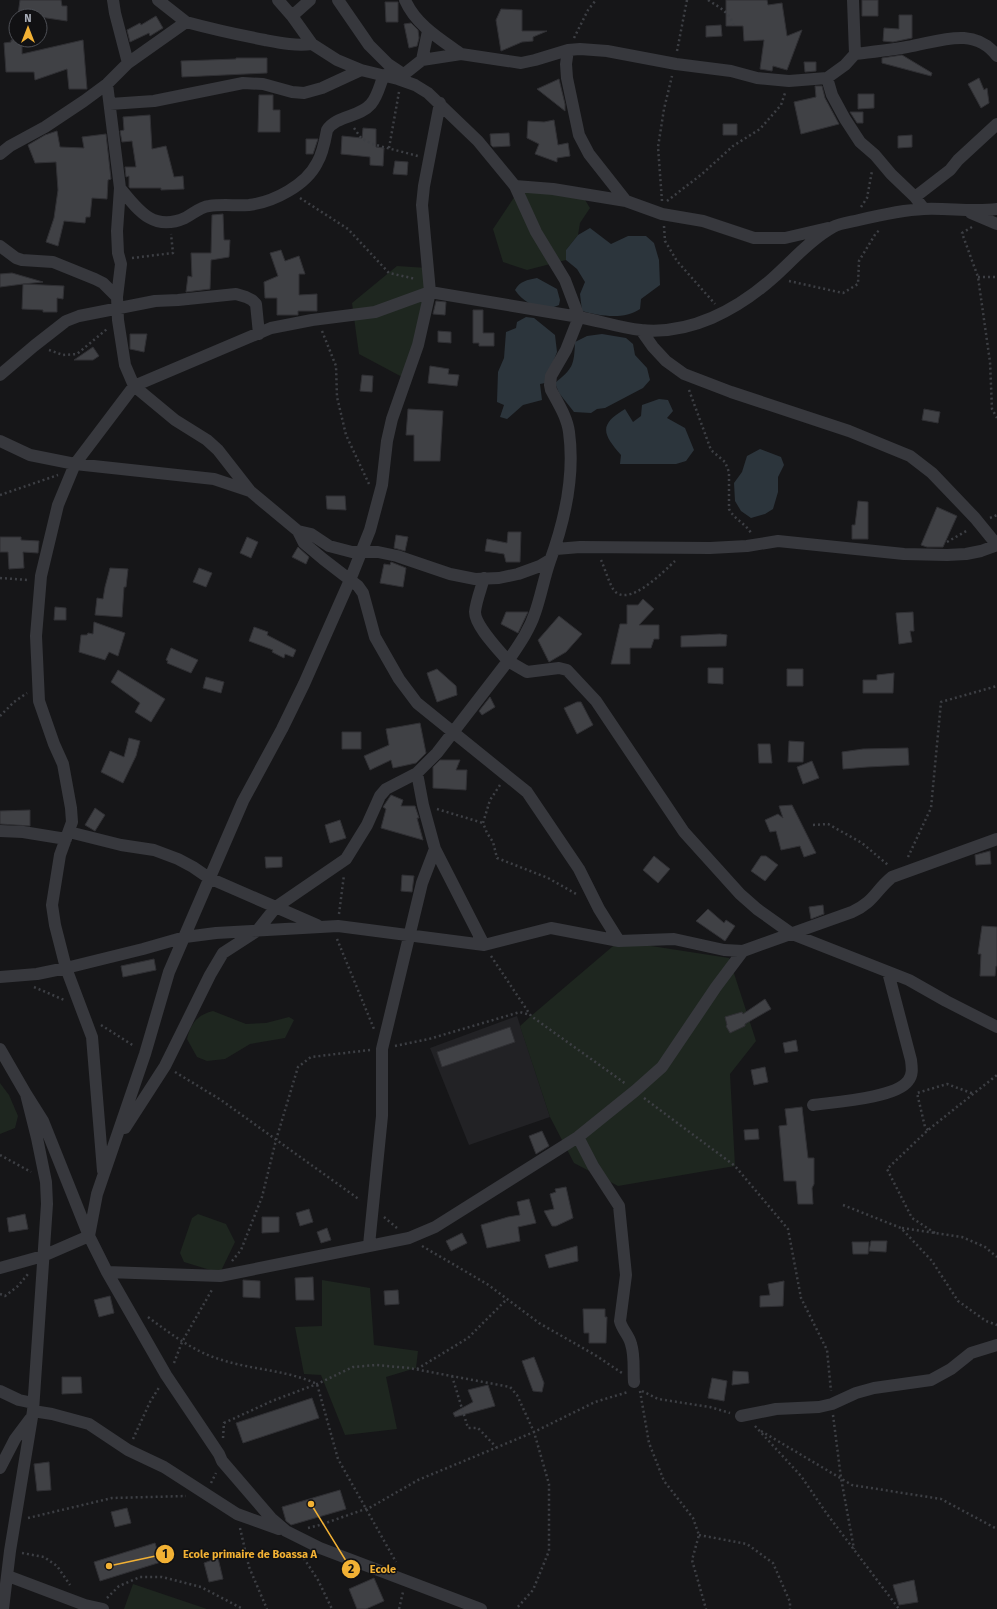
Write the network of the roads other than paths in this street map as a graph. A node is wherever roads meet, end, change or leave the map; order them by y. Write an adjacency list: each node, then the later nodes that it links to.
1 (113, 0): 18 (street)
2 (158, 0): 10 (street)
3 (278, 0): 9 (street)
4 (320, 0): 8 (street)
5 (338, 0): 21 (street)
6 (405, 0): 11 (street)
7 (853, 0): 15 (street)
8 (308, 2): 9 (street)
9 (292, 16): 12 (street)
10 (186, 22): 12 (street); 18 (street)
11 (428, 31): 14 (street); 17 (street)
12 (312, 44): 19 (street)
13 (568, 50): 14 (street); 22 (street); 31 (street)
14 (461, 54): 17 (street)
15 (855, 54): 16 (street); 22 (street)
16 (997, 56)
17 (422, 60): 21 (street)
18 (128, 63): 23 (street)
19 (361, 70): 20 (street); 25 (street)
20 (384, 75): 21 (street); 29 (street)
21 (400, 76): 24 (street)
22 (827, 78): 30 (street)
23 (107, 84): 25 (street); 27 (street)
24 (440, 103): 28 (street); 38 (street)
25 (110, 104): 29 (street)
26 (997, 124): 30 (street)
27 (0, 154)
28 (515, 186): 31 (street); 40 (street)
29 (120, 188): 39 (street)
30 (915, 197): 32 (street)
31 (626, 201): 36 (street)
32 (924, 209): 34 (street); 36 (street)
33 (997, 209): 34 (street)
34 (964, 210): 35 (street)
35 (997, 224)
36 (834, 227): 41 (street)
37 (0, 246): 39 (street)
38 (429, 287): 40 (street); 42 (street); 51 (street)
39 (117, 308): 42 (street); 43 (street); 44 (street)
40 (579, 317): 41 (street); 50 (street)
41 (641, 330): 49 (street)
42 (259, 334): 44 (street)
43 (0, 375)
44 (134, 386): 46 (street); 47 (street)
45 (0, 441): 46 (street)
46 (74, 468): 47 (street); 59 (street)
47 (250, 490): 48 (street)
48 (298, 531): 51 (street); 54 (street)
49 (997, 545): 50 (street)
50 (556, 549): 52 (street)
51 (362, 552): 53 (street); 54 (street)
52 (550, 560): 53 (street); 55 (street)
53 (484, 578): 55 (street)
54 (350, 580): 56 (street); 62 (street)
55 (508, 661): 56 (street); 66 (street)
56 (453, 731): 57 (street); 69 (street)
57 (418, 773): 61 (street); 63 (street)
58 (0, 831): 59 (street)
59 (68, 835): 62 (street); 72 (street)
60 (997, 839): 66 (street)
61 (435, 849): 67 (street); 70 (street)
62 (209, 878): 63 (street); 68 (street)
63 (276, 907): 64 (street); 65 (street)
64 (320, 927): 65 (street); 67 (street)
65 (256, 931): 68 (street); 80 (street)
66 (792, 934): 71 (street); 73 (street)
67 (410, 935): 70 (street); 83 (street)
68 (185, 937): 72 (street); 80 (street)
69 (619, 941): 70 (street); 71 (street)
70 (484, 945)
71 (743, 952): 79 (street)
72 (66, 968): 74 (street); 81 (street)
73 (888, 972): 75 (street); 78 (street)
74 (0, 977)
75 (997, 1027)
76 (0, 1049): 77 (street)
77 (26, 1094): 82 (street); 84 (street)
78 (813, 1105)
79 (578, 1137): 83 (street); 88 (street)
80 (115, 1144): 81 (street)
81 (103, 1176): 82 (street)
82 (89, 1236): 84 (street); 86 (street)
83 (369, 1245): 86 (street)
84 (43, 1256): 85 (street); 90 (street)
85 (0, 1268)
86 (107, 1272): 93 (street)
87 (997, 1345): 91 (street)
88 (637, 1385)
89 (0, 1391): 90 (street)
90 (32, 1411): 92 (street); 93 (street); 94 (street)
91 (741, 1416)
92 (0, 1468)
93 (286, 1531): 98 (street)
94 (5, 1549): 95 (street)
95 (8, 1576): 96 (street); 97 (street)
96 (100, 1608)
97 (3, 1609)
98 (481, 1609)

